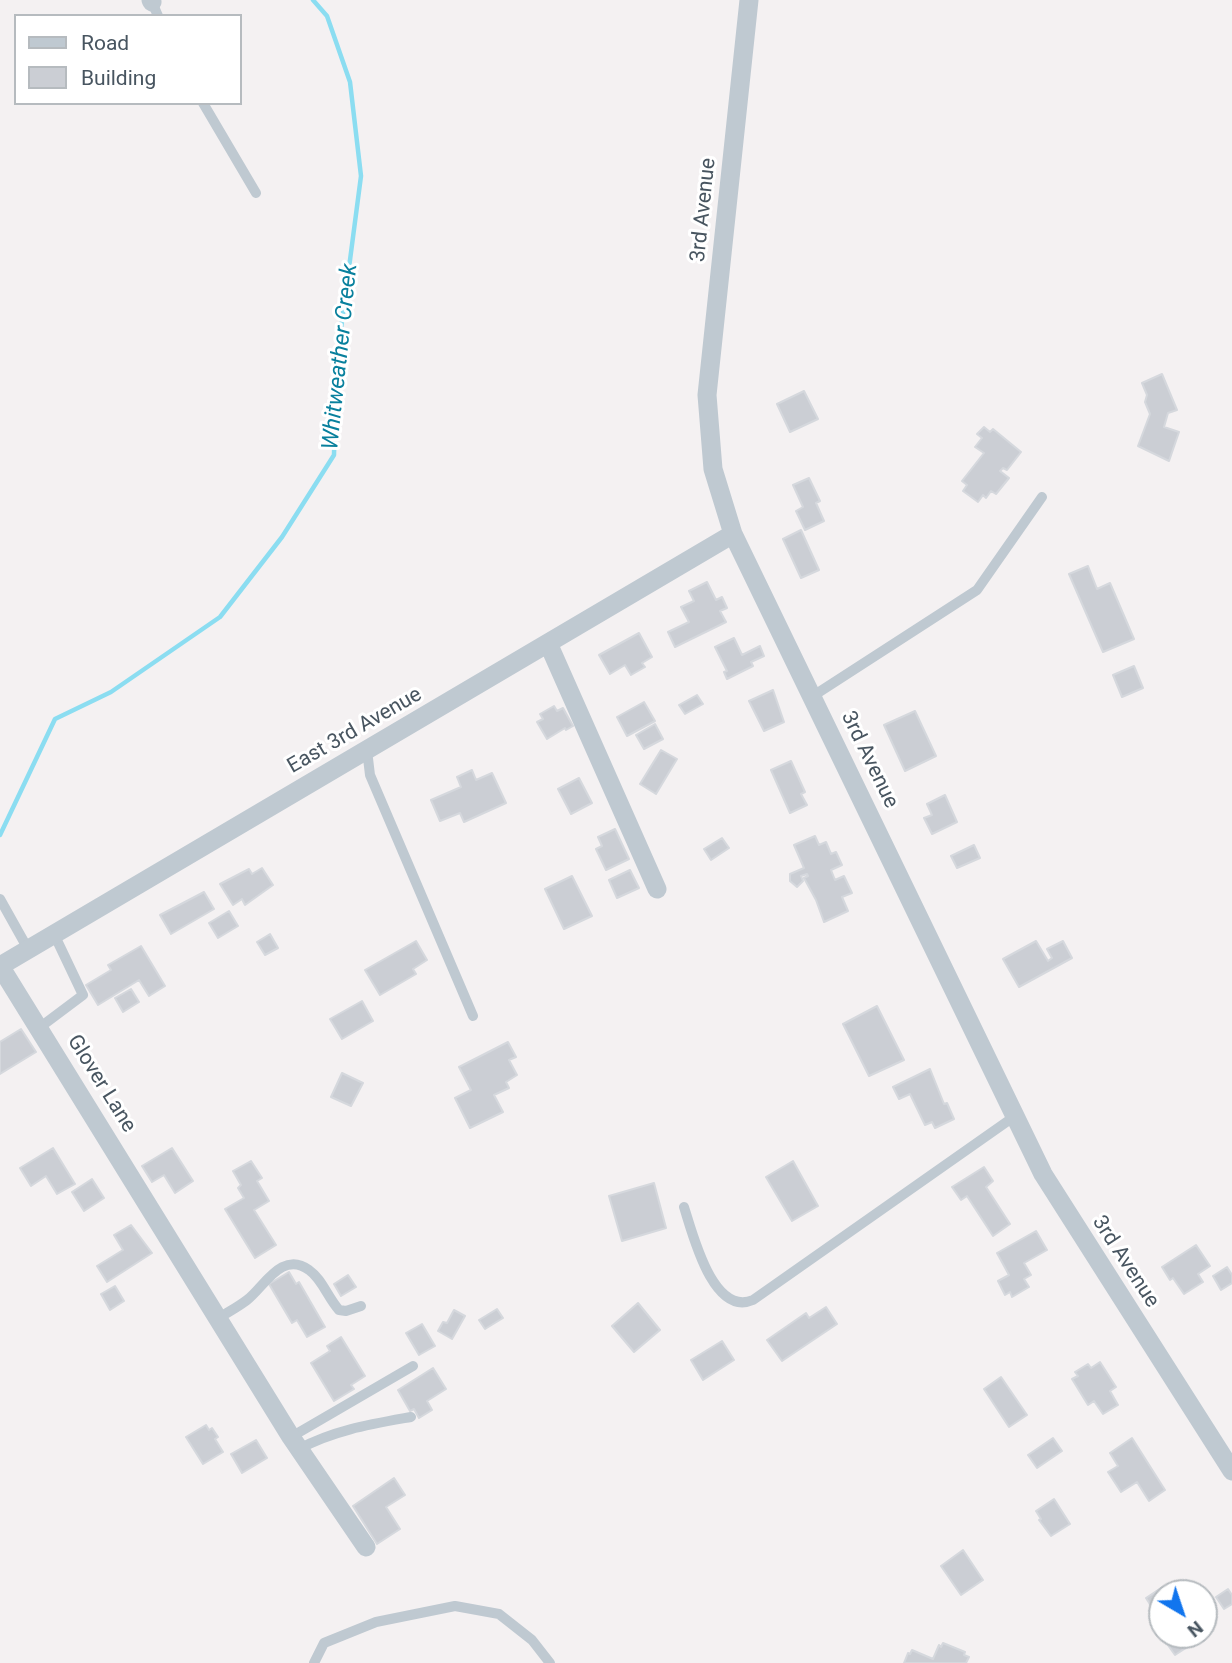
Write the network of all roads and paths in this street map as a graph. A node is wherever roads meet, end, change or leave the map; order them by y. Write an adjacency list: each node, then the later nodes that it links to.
1 (749, 0): 5 (street, 3rd Avenue)
2 (203, 105): 3 (lane)
3 (256, 193)
4 (1042, 496): 7 (lane)
5 (733, 534): 6 (street, East 3rd Avenue); 7 (street, 3rd Avenue)
6 (548, 643): 8 (street, East 3rd Avenue); 9 (street)
7 (813, 696): 16 (street, 3rd Avenue)
8 (367, 750): 11 (street, East 3rd Avenue); 14 (lane)
9 (657, 889)
10 (0, 899): 12 (lane)
11 (54, 934): 12 (street, East 3rd Avenue); 15 (lane)
12 (28, 949): 13 (street, East 3rd Avenue)
13 (0, 966): 15 (street, Glover Lane)
14 (473, 1016)
15 (39, 1028): 19 (street, Glover Lane)
16 (1015, 1116): 17 (lane); 23 (street, 3rd Avenue)
17 (684, 1207)
18 (361, 1306): 19 (lane)
19 (219, 1318): 22 (street, Glover Lane)
20 (413, 1366): 22 (lane)
21 (411, 1417): 22 (lane)
22 (295, 1443): 24 (street, Glover Lane)
23 (1232, 1471)
24 (366, 1547)
25 (314, 1663): 26 (lane)
26 (550, 1663)

